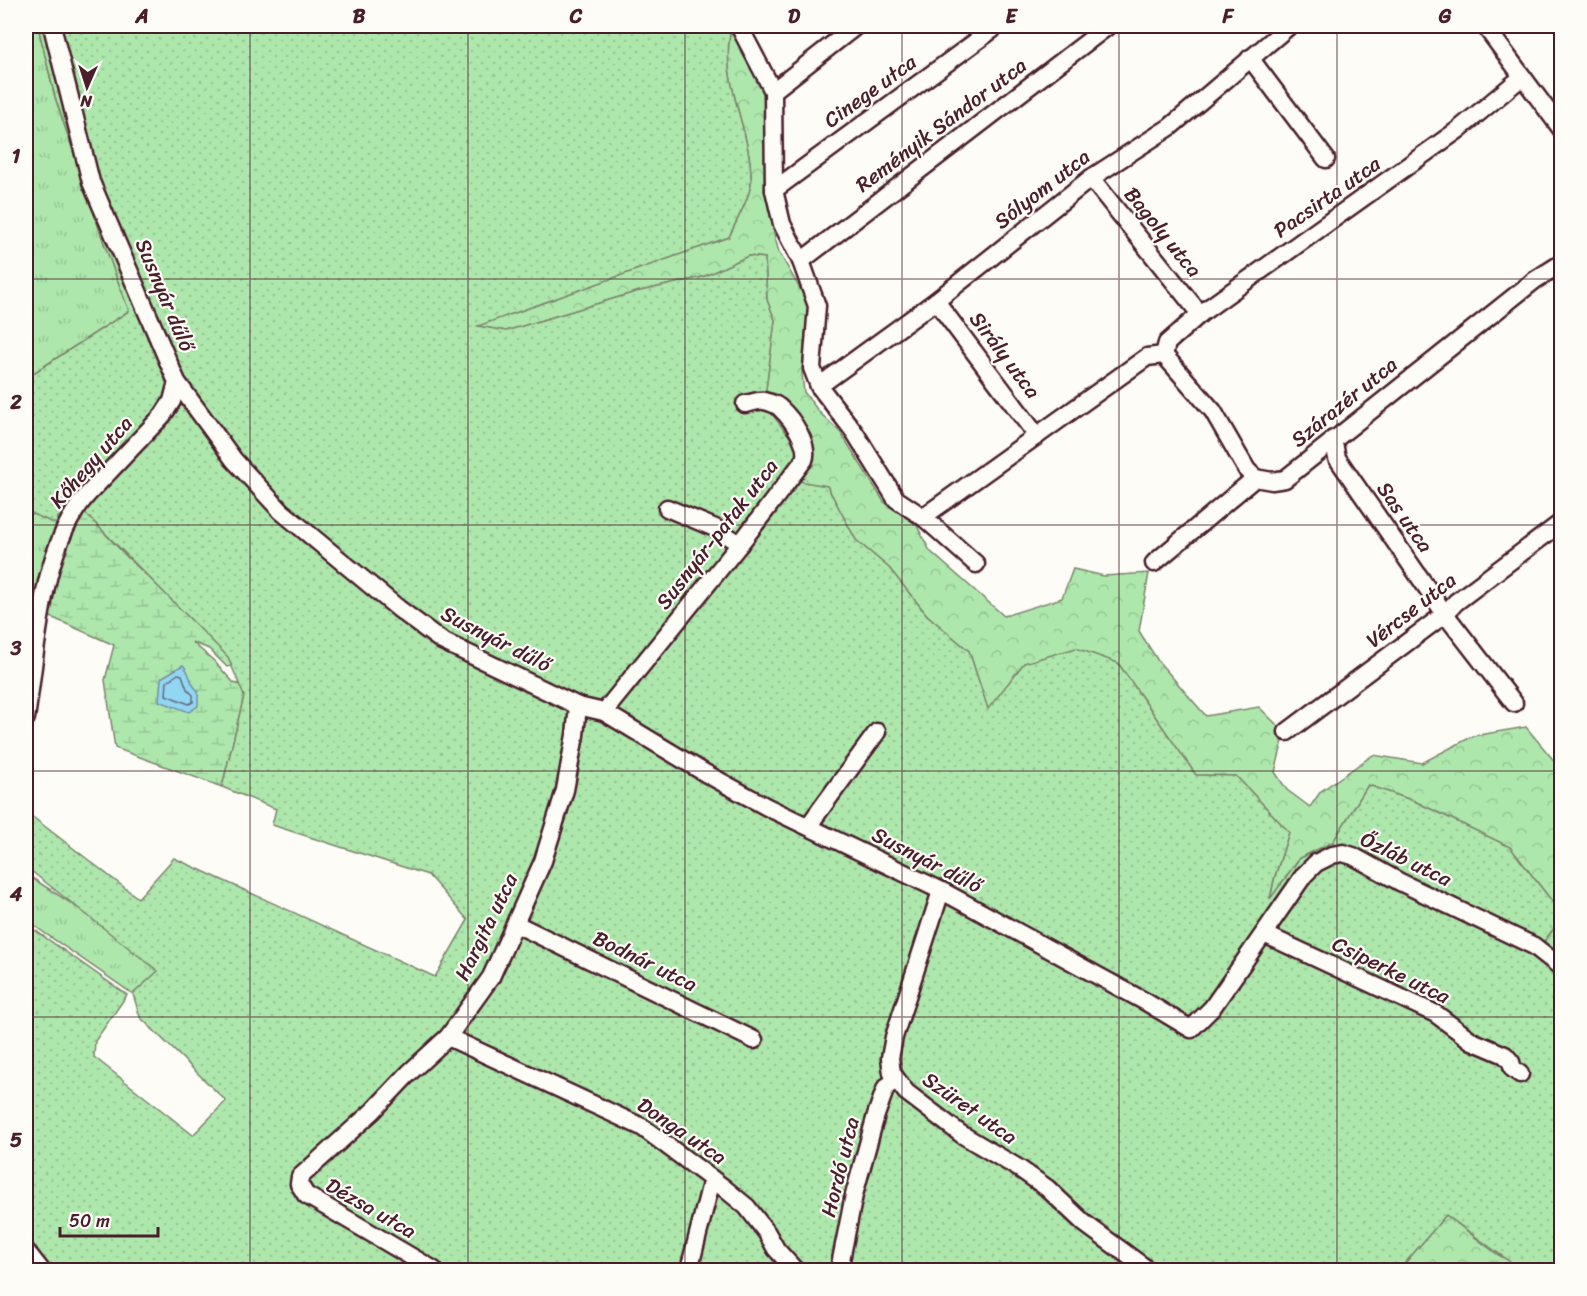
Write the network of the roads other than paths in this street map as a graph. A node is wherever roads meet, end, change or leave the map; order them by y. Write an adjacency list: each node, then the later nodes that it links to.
1 (52, 26): 20 (street, Susnyár dűlő)
2 (739, 26): 10 (street)
3 (856, 26): 10 (street)
4 (1108, 26): 15 (street, Reményik Sándor utca)
5 (1289, 26): 8 (street, Sólyom utca)
6 (1485, 26): 9 (street)
7 (993, 29): 14 (street, Cinege utca)
8 (1250, 58): 12 (street); 13 (street, Sólyom utca)
9 (1522, 77): 11 (street); 18 (street, Pacsirta utca)
10 (773, 91): 14 (street)
11 (1562, 130)
12 (1326, 159)
13 (1091, 178): 17 (street, Sólyom utca); 18 (street, Bagoly utca)
14 (774, 190): 15 (street)
15 (801, 261): 21 (street)
16 (1562, 264): 24 (street, Szárazér utca)
17 (936, 301): 21 (street, Sólyom utca); 23 (street, Sirály utca)
18 (1200, 314): 19 (street, Pacsirta utca)
19 (1164, 355): 23 (street); 25 (street)
20 (177, 382): 34 (street, Susnyár dűlő); 36 (street, Kőhegy utca)
21 (819, 386): 27 (street)
22 (745, 404): 29 (street, Susnyár-patak utca)
23 (1037, 436): 27 (street)
24 (1333, 439): 25 (street, Szárazér utca); 32 (street, Sas utca)
25 (1255, 478): 31 (street)
26 (667, 508): 29 (street)
27 (923, 517): 30 (street)
28 (1562, 522): 32 (street, Vércse utca)
29 (740, 543): 35 (street, Susnyár-patak utca)
30 (976, 564)
31 (1154, 564)
32 (1444, 614): 33 (street, Sas utca); 38 (street, Vércse utca)
33 (1514, 703)
34 (578, 706): 35 (street, Susnyár dűlő); 41 (street, Hargita utca)
35 (603, 712): 39 (street, Susnyár dűlő)
36 (26, 718)
37 (877, 732): 39 (street)
38 (1287, 732)
39 (808, 825): 40 (street, Susnyár dűlő)
40 (941, 891): 44 (street, Susnyár dűlő); 48 (street, Szüret utca)
41 (516, 924): 45 (street, Hargita utca); 46 (street, Bodnár utca)
42 (1264, 934): 43 (street, Őzláb utca); 44 (street, Őzláb utca); 47 (street, Csiperke utca)
43 (1562, 968)
44 (1191, 1029)
45 (448, 1037): 49 (street, Hargita utca); 50 (street, Donga utca)
46 (754, 1040)
47 (1520, 1074)
48 (896, 1080): 56 (street, Hordó utca); 57 (street, Szüret utca)
49 (302, 1174): 53 (street, Dézsa utca)
50 (712, 1179): 54 (street); 55 (street, Donga utca)
51 (26, 1251): 52 (street)
52 (41, 1270)
53 (435, 1270)
54 (689, 1270)
55 (795, 1270)
56 (839, 1270)
57 (1148, 1270)

